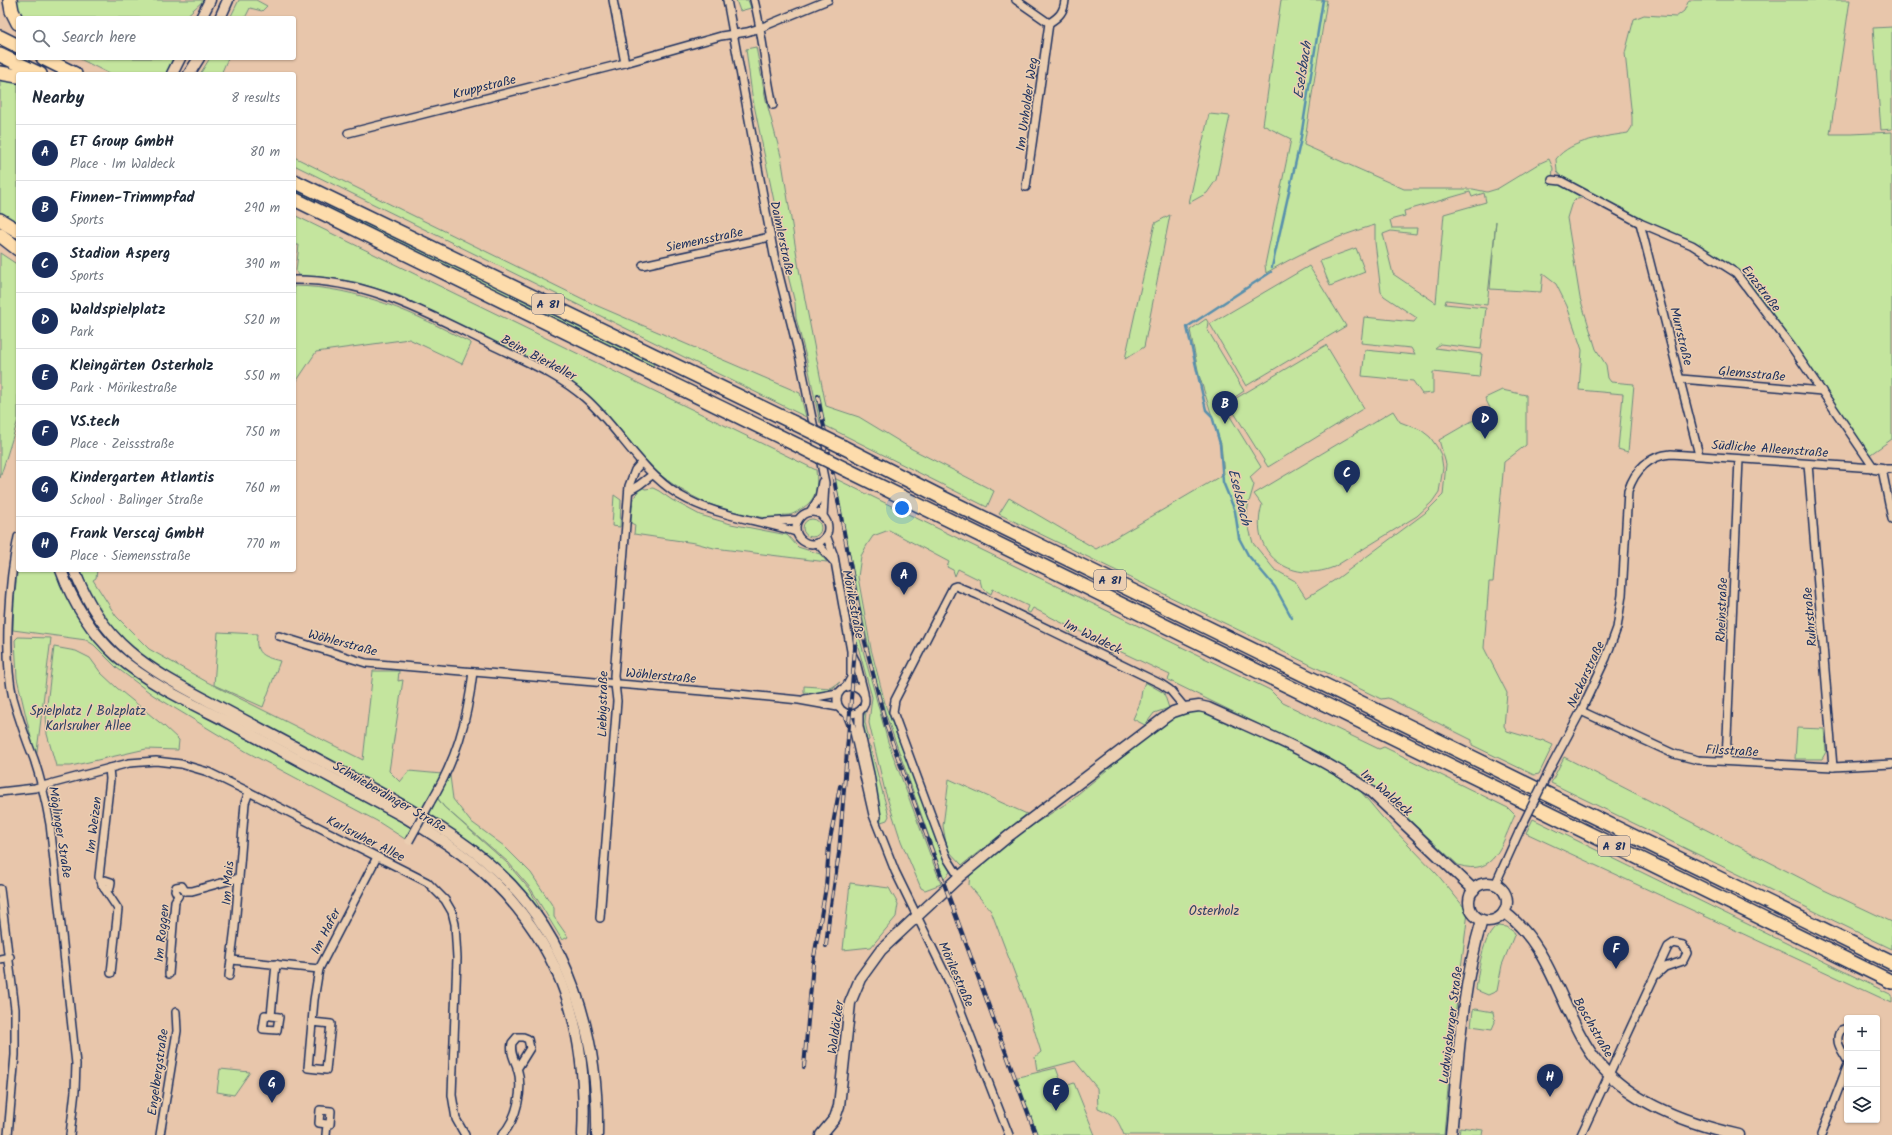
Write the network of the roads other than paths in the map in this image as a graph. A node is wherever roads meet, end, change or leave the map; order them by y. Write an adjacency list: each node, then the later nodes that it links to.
1 (10, 0): 12 (highway)
2 (210, 0): 10 (main road)
3 (228, 0): 11 (main road)
4 (613, 0): 23 (street)
5 (727, 0): 15 (street, Daimlerstraße)
6 (754, 0): 14 (street)
7 (828, 0): 14 (street, Kruppstraße)
8 (1016, 0): 13 (street)
9 (1065, 0): 13 (street)
10 (202, 16)
11 (221, 16)
12 (16, 19)
13 (1049, 23): 34 (street, Im Unholder Weg)
14 (760, 28): 15 (street, Kruppstraße); 30 (street)
15 (734, 35): 23 (street, Kruppstraße); 40 (street, Daimlerstraße)
16 (0, 37): 17 (highway)
17 (16, 45)
18 (0, 54): 24 (highway)
19 (46, 60): 25 (highway)
20 (58, 60): 25 (highway)
21 (179, 60): 26 (main road)
22 (198, 60): 27 (main road)
23 (625, 63): 31 (street, Kruppstraße)
24 (36, 72)
25 (70, 72)
26 (173, 72)
27 (190, 72)
28 (0, 73): 29 (highway)
29 (16, 76)
30 (773, 105)
31 (348, 133)
32 (1552, 180): 37 (street, Enzstraße)
33 (296, 182): 102 (highway, A 81, bridge)
34 (1026, 187)
35 (296, 200): 109 (highway, A 81, bridge)
36 (0, 220): 38 (highway)
37 (1640, 223): 44 (street, Murrstraße); 45 (street, Enzstraße)
38 (16, 230)
39 (0, 235): 41 (highway)
40 (770, 237): 42 (street, Siemensstraße); 53 (street, Daimlerstraße)
41 (16, 247)
42 (642, 265)
43 (296, 280): 49 (street, Beim Bierkeller)
44 (1681, 379): 45 (street, Glemsstraße); 46 (street, Murrstraße)
45 (1822, 391): 51 (street, Enzstraße)
46 (1699, 455): 47 (street, Südliche Alleenstraße); 48 (street, Südliche Alleenstraße)
47 (1739, 459): 50 (street, Südliche Alleenstraße); 80 (street, Rheinstraße)
48 (1648, 461): 77 (street, Neckarstraße)
49 (641, 463): 52 (street, Beim Bierkeller); 54 (street, Liebigstraße)
50 (1808, 464): 51 (street, Südliche Alleenstraße); 82 (street, Ruhrstraße)
51 (1883, 469): 57 (street)
52 (652, 475): 54 (street); 59 (street, Beim Bierkeller)
53 (823, 478): 55 (street, Daimlerstraße); 56 (street, Daimlerstraße)
54 (629, 491): 70 (street, Liebigstraße)
55 (810, 512): 56 (street); 58 (street)
56 (823, 517): 61 (street)
57 (1892, 519)
58 (798, 520): 59 (street, Beim Bierkeller); 60 (street)
59 (761, 522): 60 (street, Beim Bierkeller)
60 (796, 532): 62 (street)
61 (826, 534): 62 (street); 64 (street, Mörikestraße)
62 (817, 543): 64 (street, Mörikestraße)
63 (16, 553): 84 (street, Möglinger Straße)
64 (834, 562): 68 (street, Mörikestraße)
65 (62, 572): 125 (main road, Schwieberdinger Straße)
66 (75, 572): 126 (main road, Schwieberdinger Straße)
67 (279, 636): 69 (street, Wöhlerstraße)
68 (851, 651): 71 (street, Mörikestraße); 73 (street, Mörikestraße)
69 (473, 672): 70 (street, Wöhlerstraße); 88 (street, bridge)
70 (615, 684): 74 (street, Wöhlerstraße); 97 (street, Liebigstraße)
71 (846, 687): 72 (street); 73 (street)
72 (838, 693): 74 (street, Wöhlerstraße); 75 (street)
73 (864, 694): 78 (street, Mörikestraße)
74 (799, 700): 75 (street, Wöhlerstraße)
75 (838, 707): 79 (street)
76 (1186, 708): 90 (main road); 90 (street, Im Waldeck); 94 (main road, Im Waldeck)
77 (1581, 711): 80 (street, Filsstraße); 92 (street, Neckarstraße, bridge)
78 (859, 712): 79 (street); 87 (street, Mörikestraße)
79 (847, 714): 87 (street, Mörikestraße)
80 (1726, 761): 82 (street, Filsstraße)
81 (1892, 764): 82 (street, Filsstraße)
82 (1833, 767)
83 (110, 768): 84 (street, Karlsruher Allee); 86 (street, Karlsruher Allee); 105 (street, Im Weizen)
84 (42, 786): 85 (street, Karlsruher Allee); 120 (street, Möglinger Straße)
85 (0, 792)
86 (249, 792): 89 (street, Karlsruher Allee); 91 (street, Im Mais)
87 (878, 825): 96 (street, Mörikestraße)
88 (407, 841)
89 (377, 857): 104 (street, Im Hafer); 123 (street, Karlsruher Allee)
90 (959, 877): 96 (main road, Waldäcker)
91 (239, 878): 101 (street, Im Mais); 106 (street, Im Roggen)
92 (1495, 885): 94 (main road); 95 (main road)
93 (0, 889): 99 (street)
94 (1474, 890): 98 (main road)
95 (1504, 912): 98 (main road); 116 (main road, Boschstraße)
96 (918, 916): 127 (main road, Waldäcker); 128 (street, Mörikestraße)
97 (600, 918)
98 (1482, 920): 129 (main road, Ludwigsburger Straße)
99 (10, 957): 100 (street); 119 (street)
100 (0, 959)
101 (232, 960): 103 (street); 107 (street, Im Mais)
102 (1892, 963)
103 (276, 964): 104 (street); 111 (street)
104 (319, 969): 112 (street, Im Hafer)
105 (112, 973)
106 (169, 974)
107 (230, 976)
108 (1655, 976): 108 (street); 116 (street)
109 (1892, 982)
110 (176, 1012): 121 (street, Engelbergstraße)
111 (271, 1016)
112 (312, 1022): 112 (street, Im Hafer)
113 (1844, 1029): 114 (street)
114 (1844, 1054)
115 (517, 1069): 124 (street)
116 (1609, 1073): 130 (street); 131 (main road, Boschstraße)
117 (1844, 1075): 132 (street)
118 (328, 1124): 122 (street)
119 (8, 1135)
120 (70, 1135)
121 (160, 1135)
122 (326, 1135)
123 (465, 1135)
124 (502, 1135)
125 (583, 1135)
126 (596, 1135)
127 (822, 1135)
128 (1009, 1135)
129 (1451, 1135)
130 (1581, 1135)
131 (1740, 1135)
132 (1821, 1135)

